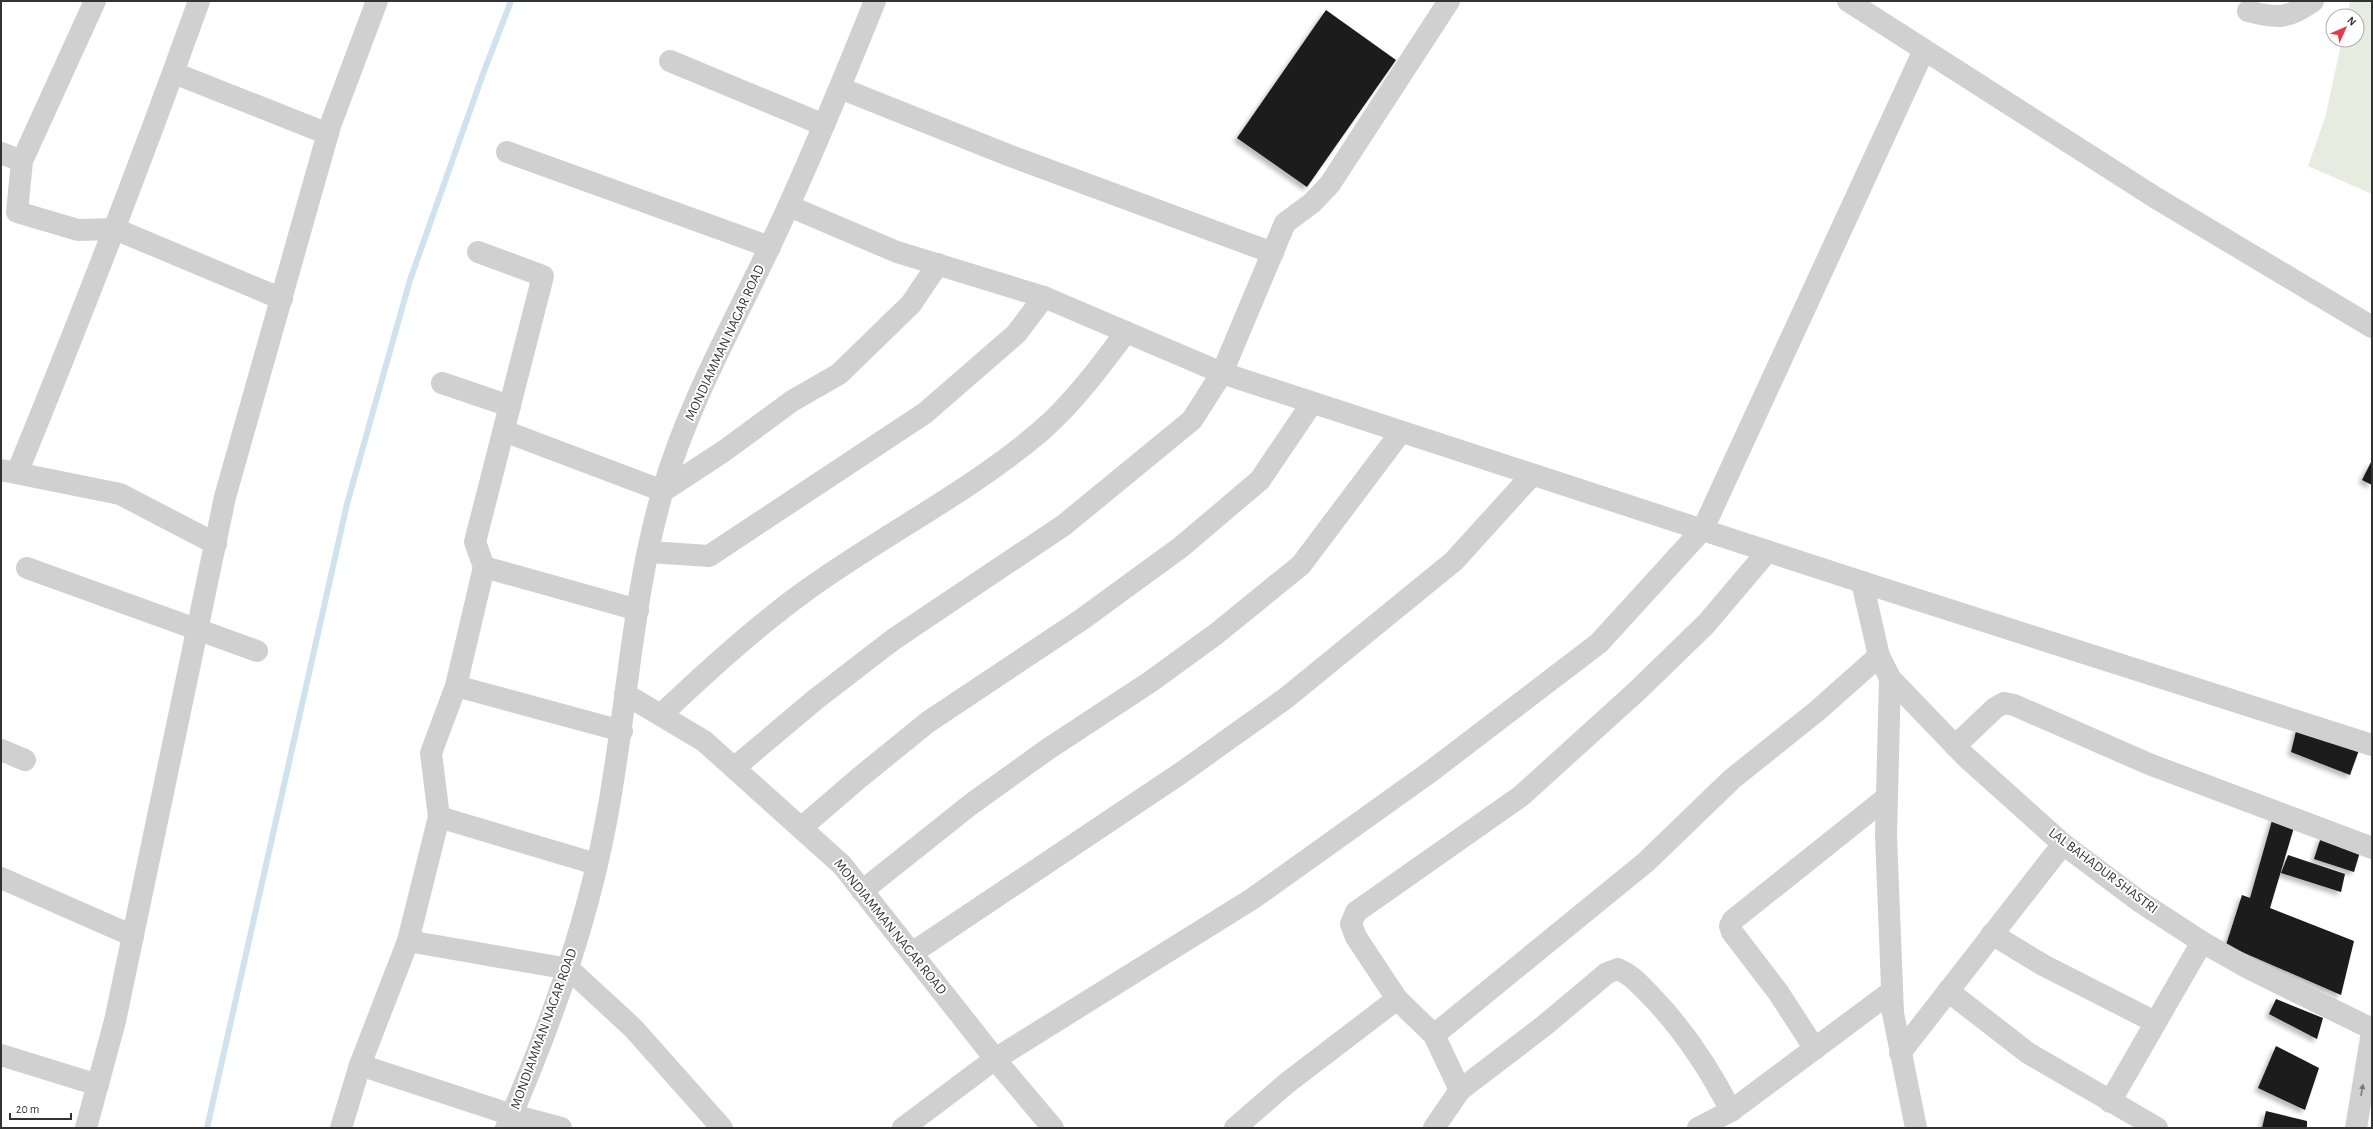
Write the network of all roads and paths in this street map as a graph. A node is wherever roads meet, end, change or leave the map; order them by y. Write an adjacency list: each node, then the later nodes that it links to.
1 (94, 1): 17 (street)
2 (199, 1): 11 (street)
3 (377, 1): 14 (street)
4 (875, 1): 12 (street, MONDIAMMAN NAGAR ROAD)
5 (1449, 1): 22 (street)
6 (1848, 1): 9 (street)
7 (2313, 1): 8 (street)
8 (2248, 11)
9 (1924, 50): 26 (street); 37 (street)
10 (670, 61): 13 (street)
11 (174, 73): 14 (street); 19 (street)
12 (840, 88): 13 (street, MONDIAMMAN NAGAR ROAD); 22 (street)
13 (824, 125): 18 (street, MONDIAMMAN NAGAR ROAD)
14 (328, 134): 25 (street)
15 (507, 152): 20 (street)
16 (1, 153): 17 (street)
17 (22, 162): 19 (street)
18 (789, 206): 20 (street, MONDIAMMAN NAGAR ROAD); 23 (street)
19 (115, 230): 25 (street); 34 (street)
20 (770, 247): 36 (street, MONDIAMMAN NAGAR ROAD)
21 (478, 252): 31 (street)
22 (1273, 253): 28 (street)
23 (938, 264): 24 (street); 36 (street)
24 (1044, 297): 27 (street); 40 (street)
25 (282, 299): 38 (street)
26 (2372, 327)
27 (1126, 332): 28 (street); 51 (street)
28 (1222, 372): 30 (street); 57 (street)
29 (442, 383): 31 (street)
30 (1312, 403): 33 (street); 60 (street)
31 (510, 406): 32 (street)
32 (504, 431): 36 (street); 41 (street)
33 (1401, 432): 35 (street); 65 (street)
34 (9, 472): 38 (street)
35 (1532, 475): 37 (street); 70 (street)
36 (663, 491): 40 (street, MONDIAMMAN NAGAR ROAD)
37 (1703, 529): 39 (street); 82 (street)
38 (216, 544): 45 (street)
39 (1768, 551): 43 (street); 74 (street)
40 (649, 552): 44 (street, MONDIAMMAN NAGAR ROAD)
41 (484, 566): 44 (street); 49 (street)
42 (27, 568): 45 (street)
43 (1862, 582): 47 (street, LAL BAHADUR SHASTRI); 53 (street)
44 (638, 610): 50 (street, MONDIAMMAN NAGAR ROAD)
45 (198, 631): 46 (street); 67 (street)
46 (257, 652)
47 (1879, 656): 48 (street, LAL BAHADUR SHASTRI); 78 (street)
48 (1890, 678): 54 (street, LAL BAHADUR SHASTRI); 58 (street)
49 (456, 686): 52 (street); 59 (street)
50 (625, 694): 51 (street, MONDIAMMAN NAGAR ROAD); 52 (street, MONDIAMMAN NAGAR ROAD)
51 (661, 715): 57 (street, MONDIAMMAN NAGAR ROAD)
52 (622, 731): 63 (street, MONDIAMMAN NAGAR ROAD)
53 (2372, 745)
54 (1955, 746): 61 (street, LAL BAHADUR SHASTRI); 62 (street)
55 (1, 750): 56 (street)
56 (25, 760)
57 (734, 768): 60 (street, MONDIAMMAN NAGAR ROAD)
58 (1886, 798): 72 (street); 79 (street)
59 (439, 818): 63 (street); 68 (street)
60 (801, 828): 65 (street, MONDIAMMAN NAGAR ROAD)
61 (2063, 844): 66 (street); 69 (street, LAL BAHADUR SHASTRI)
62 (2372, 848)
63 (596, 864): 71 (street, MONDIAMMAN NAGAR ROAD)
64 (1, 878): 67 (street)
65 (862, 891): 70 (street, MONDIAMMAN NAGAR ROAD)
66 (1992, 934): 73 (street); 75 (street)
67 (133, 936): 84 (street)
68 (408, 941): 71 (street); 83 (street)
69 (2202, 942): 75 (street); 76 (street, LAL BAHADUR SHASTRI)
70 (912, 953): 82 (street, MONDIAMMAN NAGAR ROAD)
71 (569, 969): 88 (street, MONDIAMMAN NAGAR ROAD); 93 (street)
72 (1892, 990): 79 (street); 80 (street)
73 (1948, 991): 80 (street); 86 (street)
74 (1396, 999): 78 (street); 96 (street)
75 (2155, 1022): 86 (street)
76 (2372, 1029)
77 (2372, 1032): 100 (street, one-way to 77)
78 (1434, 1035): 85 (street)
79 (1816, 1049): 87 (street)
80 (1900, 1053): 98 (street)
81 (1, 1055): 84 (street)
82 (995, 1059): 94 (street); 95 (street, MONDIAMMAN NAGAR ROAD)
83 (360, 1065): 88 (street); 91 (street)
84 (98, 1085): 90 (street)
85 (1460, 1090): 87 (street); 89 (street)
86 (2110, 1102): 99 (street)
87 (1731, 1111): 97 (street)
88 (509, 1121): 92 (street)
89 (1441, 1125)
90 (86, 1128)
91 (341, 1128)
92 (562, 1128)
93 (722, 1128)
94 (903, 1128)
95 (1054, 1128)
96 (1235, 1128)
97 (1698, 1128)
98 (1916, 1128)
99 (2157, 1128)
100 (2356, 1128)

